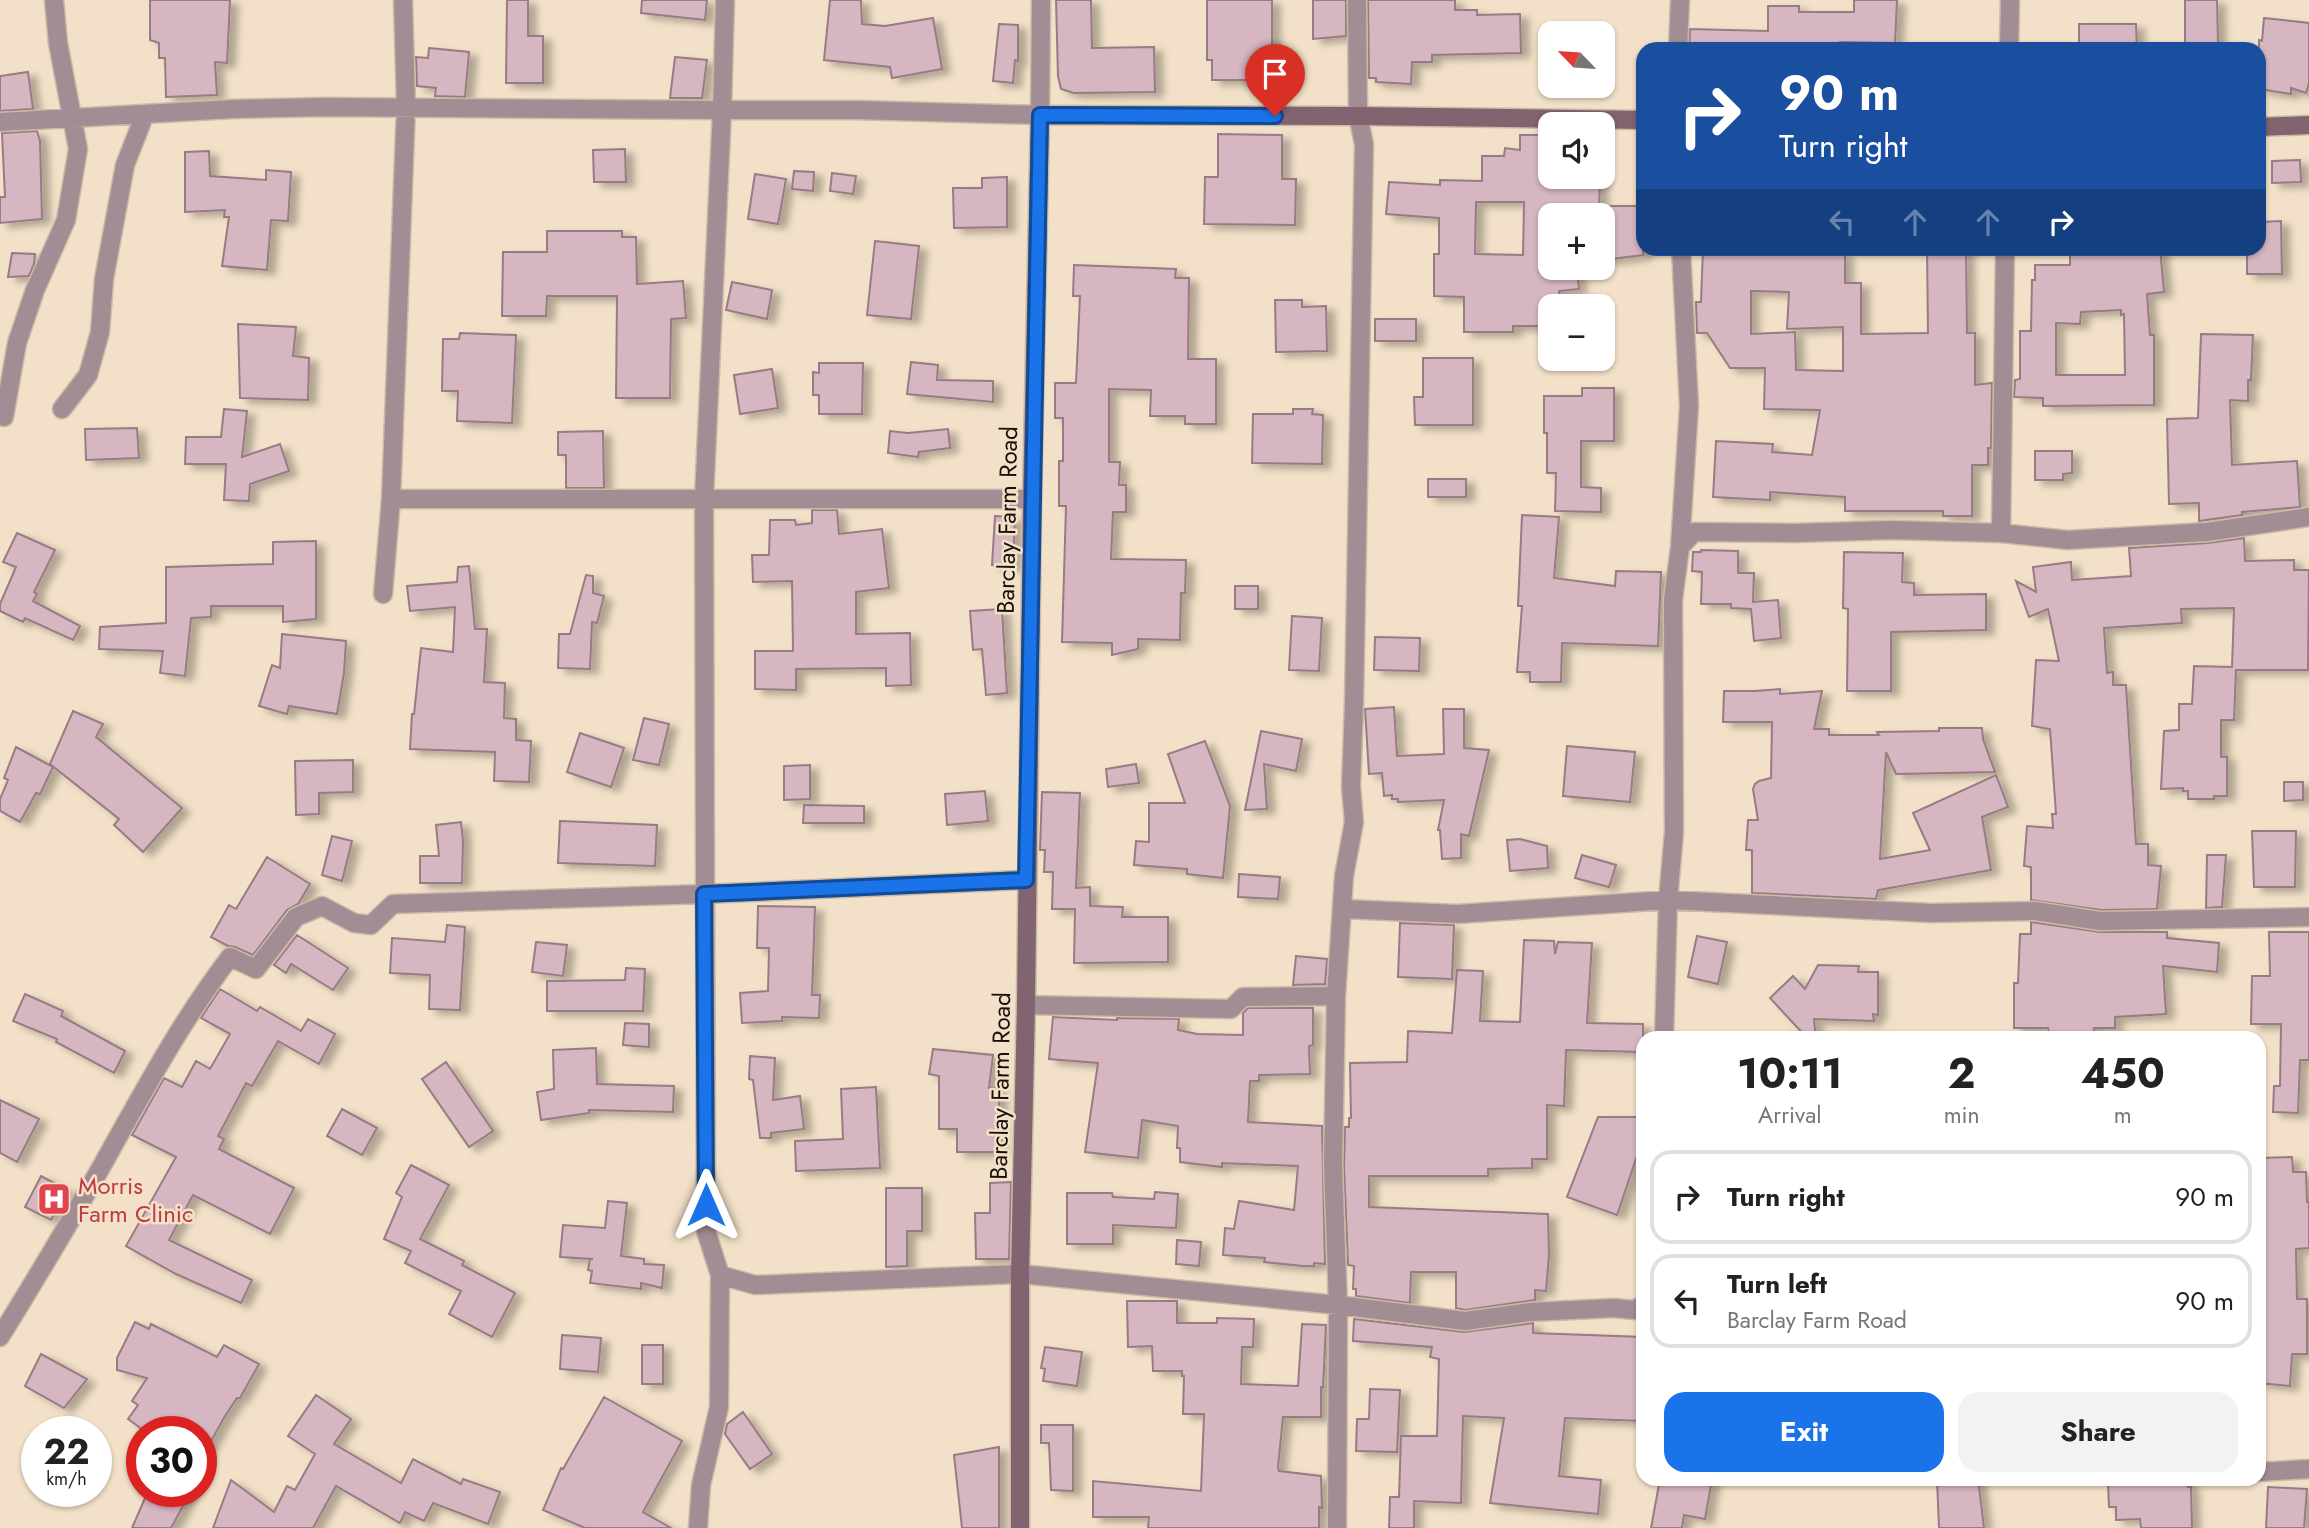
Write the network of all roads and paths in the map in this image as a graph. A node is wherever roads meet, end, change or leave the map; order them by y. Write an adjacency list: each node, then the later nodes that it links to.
1 (54, 0): 15 (street)
2 (403, 0): 10 (street)
3 (725, 0): 11 (street)
4 (1041, 0): 13 (street)
5 (1357, 0): 14 (street)
6 (1680, 0): 8 (street)
7 (2010, 0): 9 (street)
8 (1678, 42)
9 (2009, 42)
10 (406, 106): 11 (street); 12 (street); 24 (street)
11 (723, 110): 13 (street); 25 (street)
12 (145, 114): 15 (street); 22 (street)
13 (1040, 115): 14 (street); 26 (street, Barclay Farm Road)
14 (1357, 116): 16 (street); 34 (street)
15 (72, 118): 17 (street); 23 (street)
16 (1636, 120)
17 (0, 122)
18 (2309, 125): 19 (street)
19 (2266, 127)
20 (1681, 256): 29 (street)
21 (2005, 256): 28 (street)
22 (62, 409)
23 (4, 417)
24 (391, 499): 25 (street); 30 (street)
25 (704, 499): 26 (street); 32 (street)
26 (1032, 499): 31 (street, Barclay Farm Road)
27 (2309, 517): 28 (street)
28 (2001, 533): 29 (street)
29 (1680, 547): 33 (street)
30 (383, 594)
31 (1026, 880): 32 (street); 37 (street, Barclay Farm Road)
32 (704, 894): 40 (street); 43 (street)
33 (1668, 900): 34 (street); 35 (street); 38 (street)
34 (1343, 909): 36 (street)
35 (2309, 917)
36 (1336, 996): 37 (street); 41 (street)
37 (1026, 1005): 39 (street, Barclay Farm Road)
38 (1664, 1031)
39 (1020, 1274): 40 (street); 41 (street); 47 (street, Barclay Farm Road)
40 (720, 1275): 46 (street)
41 (1338, 1306): 42 (street); 48 (street)
42 (1636, 1309)
43 (0, 1337)
44 (2309, 1469): 45 (street)
45 (2266, 1472)
46 (698, 1528)
47 (1020, 1528)
48 (1338, 1528)

